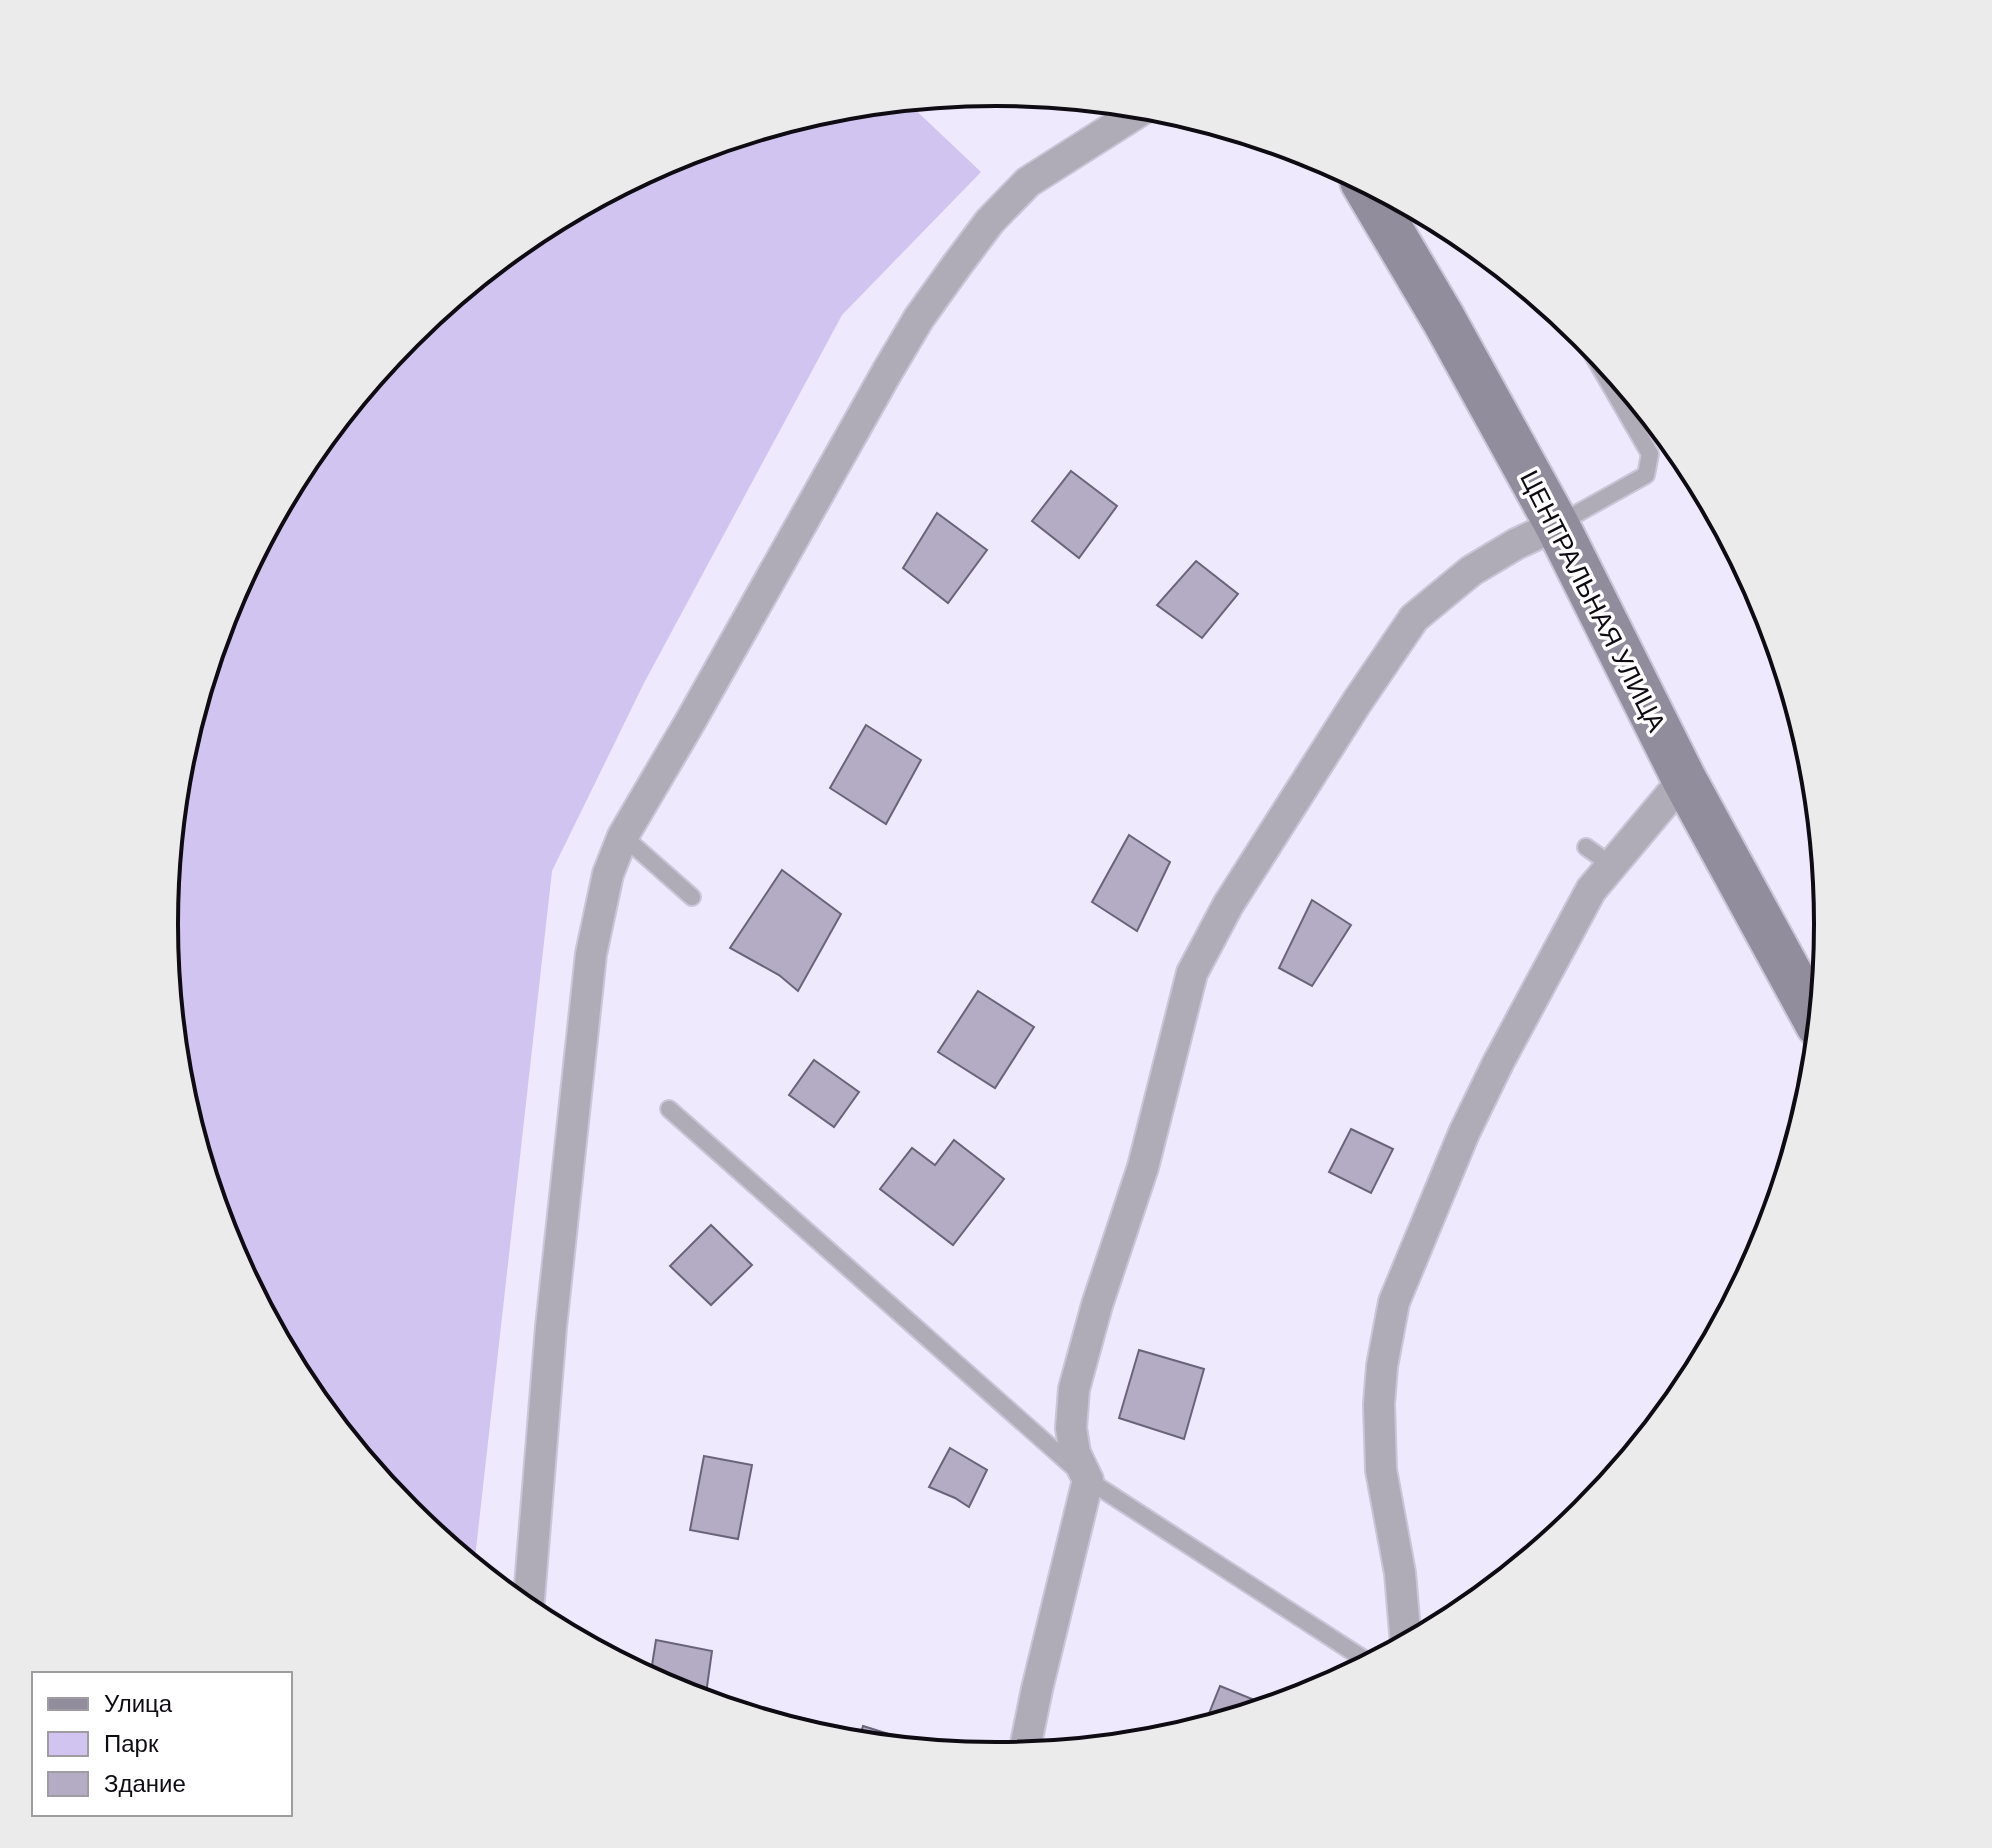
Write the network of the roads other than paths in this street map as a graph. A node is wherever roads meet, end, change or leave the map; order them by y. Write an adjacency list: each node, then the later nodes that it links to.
1 (1129, 117): 6 (street)
2 (1372, 198): 4 (main road, ЦЕНТРАЛЬНАЯ УЛИЦА)
3 (1609, 383): 4 (lane)
4 (1557, 525): 5 (main road, ЦЕНТРАЛЬНАЯ УЛИЦА); 10 (street)
5 (1684, 779): 8 (main road, ЦЕНТРАЛЬНАЯ УЛИЦА); 12 (street)
6 (623, 836): 7 (lane); 11 (street)
7 (692, 897)
8 (1809, 1009)
9 (669, 1109): 10 (lane)
10 (1088, 1480): 13 (lane); 14 (street)
11 (529, 1595)
12 (1405, 1632)
13 (1360, 1657)
14 (1026, 1741)

